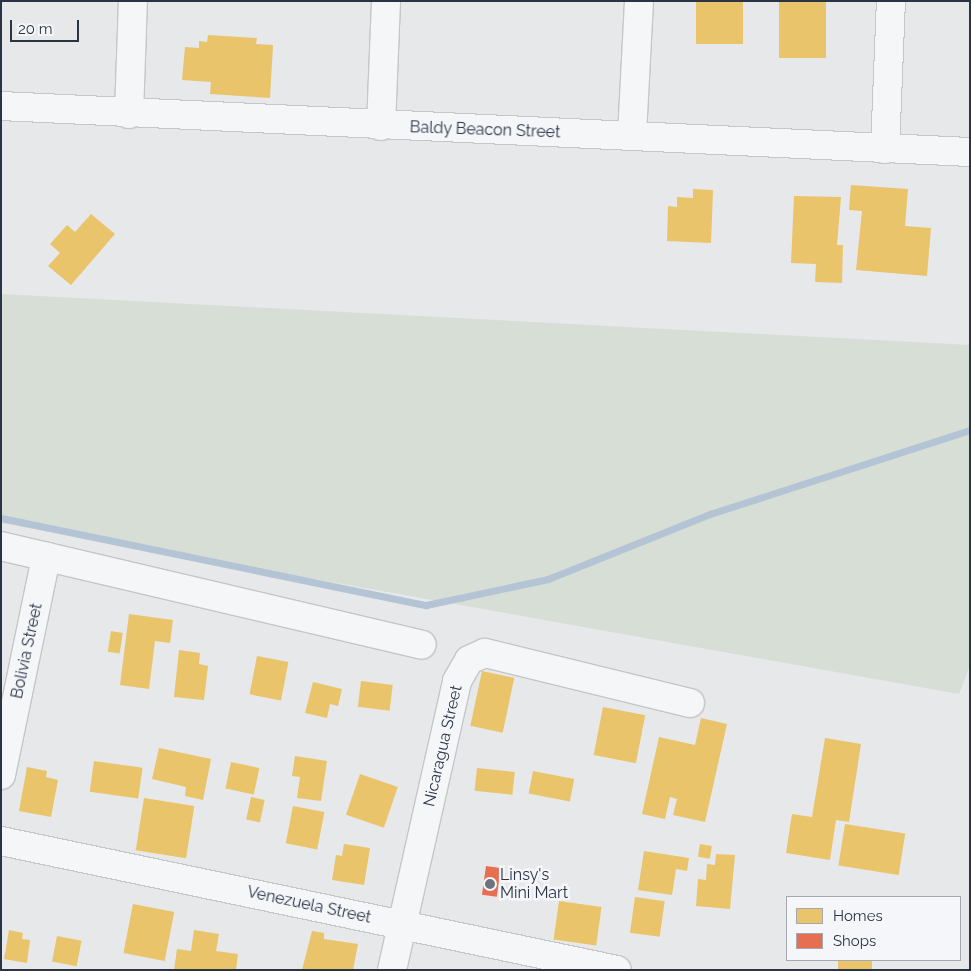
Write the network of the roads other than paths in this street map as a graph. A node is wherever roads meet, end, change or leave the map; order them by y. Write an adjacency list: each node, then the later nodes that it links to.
1 (134, 1): 6 (street)
2 (386, 1): 7 (street)
3 (639, 1): 8 (street)
4 (891, 1): 9 (street)
5 (1, 106): 6 (street, Baldy Beacon Street)
6 (129, 114): 7 (street, Baldy Beacon Street)
7 (381, 126): 8 (street, Baldy Beacon Street)
8 (632, 135): 9 (street, Baldy Beacon Street)
9 (885, 149): 10 (street, Baldy Beacon Street)
10 (970, 152)
11 (1, 546): 12 (street)
12 (46, 556): 13 (street); 15 (street, Bolivia Street)
13 (422, 645)
14 (690, 703): 17 (street, Nicaragua Street)
15 (1, 775)
16 (1, 841): 17 (street, Venezuela Street)
17 (402, 924): 18 (street, Nicaragua Street); 19 (street, Venezuela Street)
18 (392, 970)
19 (617, 970)

